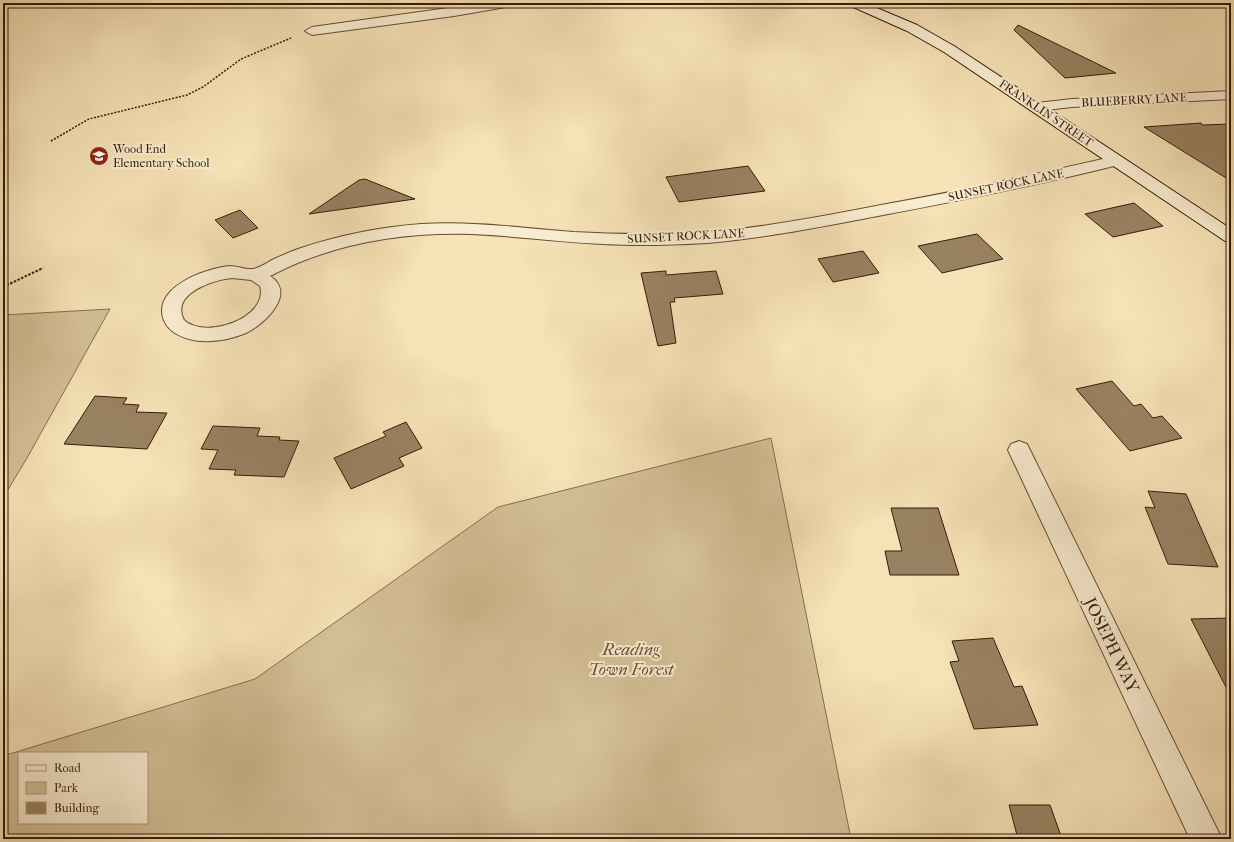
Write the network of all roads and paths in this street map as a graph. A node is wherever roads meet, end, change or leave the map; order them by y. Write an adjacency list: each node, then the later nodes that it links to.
1 (506, 3): 3 (street)
2 (855, 3): 5 (street, FRANKLIN STREET)
3 (312, 31): 6 (path)
4 (1231, 95): 5 (street, BLUEBERRY LANE)
5 (1037, 107): 9 (street, FRANKLIN STREET)
6 (51, 141)
7 (7, 158): 8 (path)
8 (3, 160)
9 (1116, 161): 10 (street, FRANKLIN STREET); 12 (street, SUNSET ROCK LANE)
10 (1231, 237)
11 (43, 268): 13 (path)
12 (257, 275): 12 (street)
13 (3, 287)
14 (1019, 450): 15 (street, JOSEPH WAY)
15 (1206, 839)

